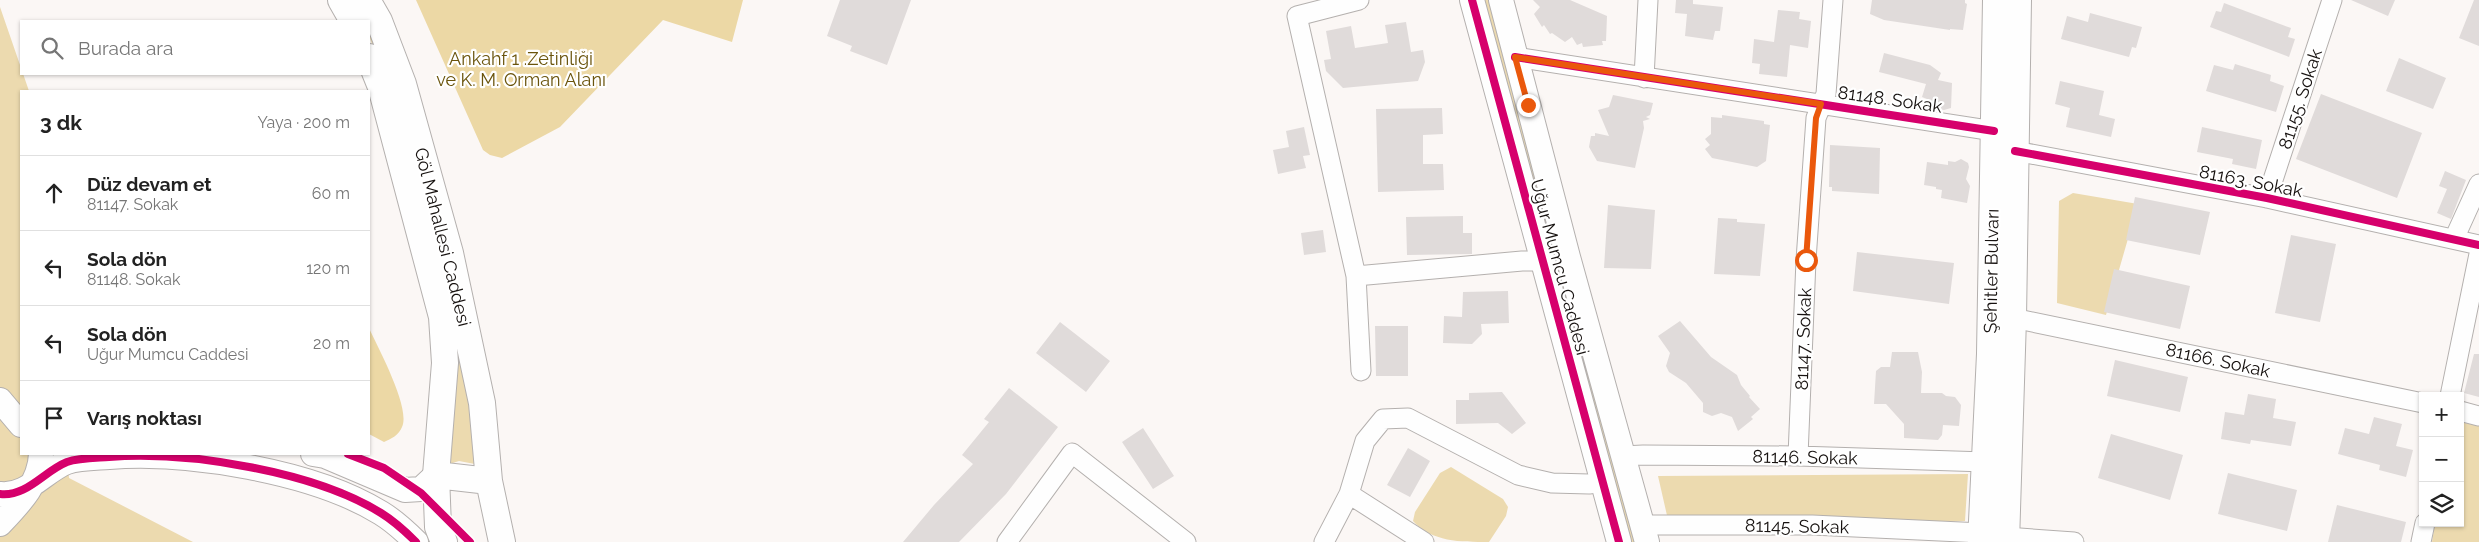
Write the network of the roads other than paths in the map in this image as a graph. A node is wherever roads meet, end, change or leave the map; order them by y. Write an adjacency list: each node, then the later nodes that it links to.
1 (341, 0): 11 (main road)
2 (367, 0): 40 (main road, Göl Mahallesi Caddesi)
3 (1358, 0): 24 (street)
4 (1472, 0): 23 (street, Uğur Mumcu Caddesi)
5 (1501, 0): 12 (street, Uğur Mumcu Caddesi)
6 (1648, 0): 14 (street)
7 (1832, 0): 15 (street, 81147. Sokak)
8 (1996, 0): 16 (main road, Şehitler Bulvarı)
9 (2018, 0): 17 (main road, Şehitler Bulvarı)
10 (2332, 0): 19 (street, 81155. Sokak)
11 (352, 20)
12 (1515, 57): 14 (street, 81148. Sokak); 36 (street, Uğur Mumcu Caddesi)
13 (370, 60): 39 (main road, Göl Mahallesi Caddesi)
14 (1644, 78): 15 (street, 81148. Sokak)
15 (1821, 104): 16 (street, 81148. Sokak); 37 (street, 81147. Sokak)
16 (1994, 131): 38 (main road, Şehitler Bulvarı)
17 (2015, 152): 19 (street, 81163. Sokak); 25 (main road, Şehitler Bulvarı)
18 (2479, 184): 20 (street)
19 (2267, 198): 20 (street, 81163. Sokak)
20 (2454, 239): 21 (street, 81163. Sokak)
21 (2479, 245)
22 (2479, 254): 28 (street)
23 (1543, 261): 24 (street); 42 (street, Uğur Mumcu Caddesi)
24 (1356, 276): 26 (street)
25 (2012, 318): 30 (street, 81166. Sokak); 48 (main road, Şehitler Bulvarı)
26 (1361, 371)
27 (0, 386): 33 (street)
28 (2451, 392)
29 (0, 400): 33 (street)
30 (2419, 402)
31 (2464, 412): 32 (street)
32 (2479, 416)
33 (17, 420)
34 (41, 455): 41 (street)
35 (319, 455): 39 (street)
36 (1623, 456): 37 (street, 81146. Sokak); 47 (street, Uğur Mumcu Caddesi)
37 (1798, 456): 38 (street, 81146. Sokak)
38 (1986, 462): 48 (main road, Şehitler Bulvarı)
39 (436, 475): 40 (main road); 50 (main road, Göl Mahallesi Caddesi)
40 (489, 481): 51 (main road, Göl Mahallesi Caddesi)
41 (35, 482): 43 (street); 45 (street); 49 (street)
42 (1604, 482): 44 (street); 56 (street, Uğur Mumcu Caddesi)
43 (0, 494)
44 (1348, 494): 54 (street); 55 (street)
45 (2, 522)
46 (2424, 527): 58 (street)
47 (1644, 533): 48 (street, 81145. Sokak)
48 (1994, 538): 57 (street, 81145. Sokak)
49 (416, 542)
50 (444, 542)
51 (502, 542)
52 (1007, 542): 53 (street)
53 (1186, 542)
54 (1324, 542)
55 (1424, 542)
56 (1619, 542)
57 (2074, 542)
58 (2421, 542)

